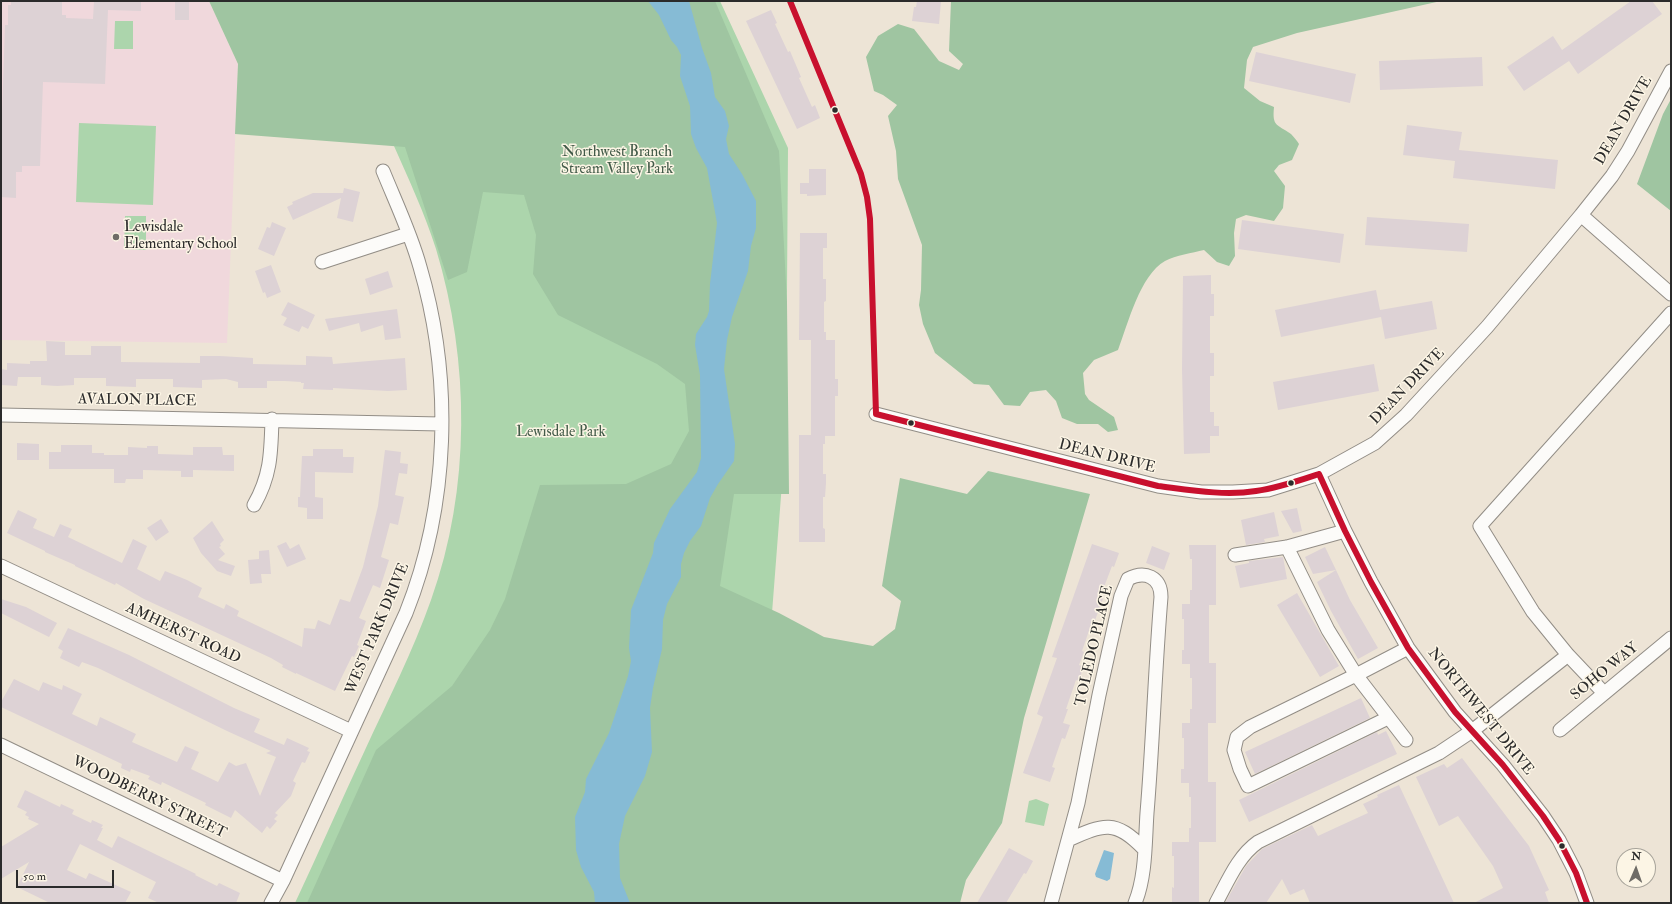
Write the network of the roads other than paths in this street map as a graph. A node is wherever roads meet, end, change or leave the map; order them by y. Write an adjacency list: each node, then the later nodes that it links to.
1 (1671, 71): 3 (street, DEAN DRIVE)
2 (383, 171): 4 (street, WEST PARK DRIVE)
3 (1581, 215): 6 (street); 12 (street, DEAN DRIVE)
4 (408, 234): 5 (street); 11 (street, WEST PARK DRIVE)
5 (322, 262)
6 (1671, 294)
7 (1671, 313): 20 (street)
8 (876, 414): 12 (street, DEAN DRIVE)
9 (1, 415): 10 (street, AVALON PLACE)
10 (272, 420): 11 (street, AVALON PLACE); 13 (street)
11 (441, 424): 25 (street, WEST PARK DRIVE)
12 (1319, 474): 14 (street, NORTHWEST DRIVE)
13 (254, 505)
14 (1344, 531): 15 (street); 19 (street, NORTHWEST DRIVE)
15 (1287, 547): 16 (street); 21 (street)
16 (1235, 555)
17 (1, 566): 25 (street, AMHERST ROAD)
18 (1671, 638): 22 (street, SOHO WAY)
19 (1408, 648): 21 (street); 26 (street, NORTHWEST DRIVE)
20 (1568, 654): 22 (street); 26 (street)
21 (1356, 675): 23 (street); 23 (street)
22 (1604, 693): 24 (street, SOHO WAY)
23 (1388, 718): 27 (street)
24 (1560, 730)
25 (351, 731): 31 (street, WEST PARK DRIVE)
26 (1472, 731): 35 (street); 36 (street, NORTHWEST DRIVE)
27 (1406, 740)
28 (1, 745): 31 (street, WOODBERRY STREET)
29 (1068, 840): 30 (street); 30 (street, TOLEDO PLACE); 33 (street, TOLEDO PLACE)
30 (1144, 850): 34 (street, TOLEDO PLACE)
31 (283, 881): 32 (street, WEST PARK DRIVE)
32 (271, 903)
33 (1052, 903)
34 (1135, 903)
35 (1216, 903)
36 (1587, 903)

